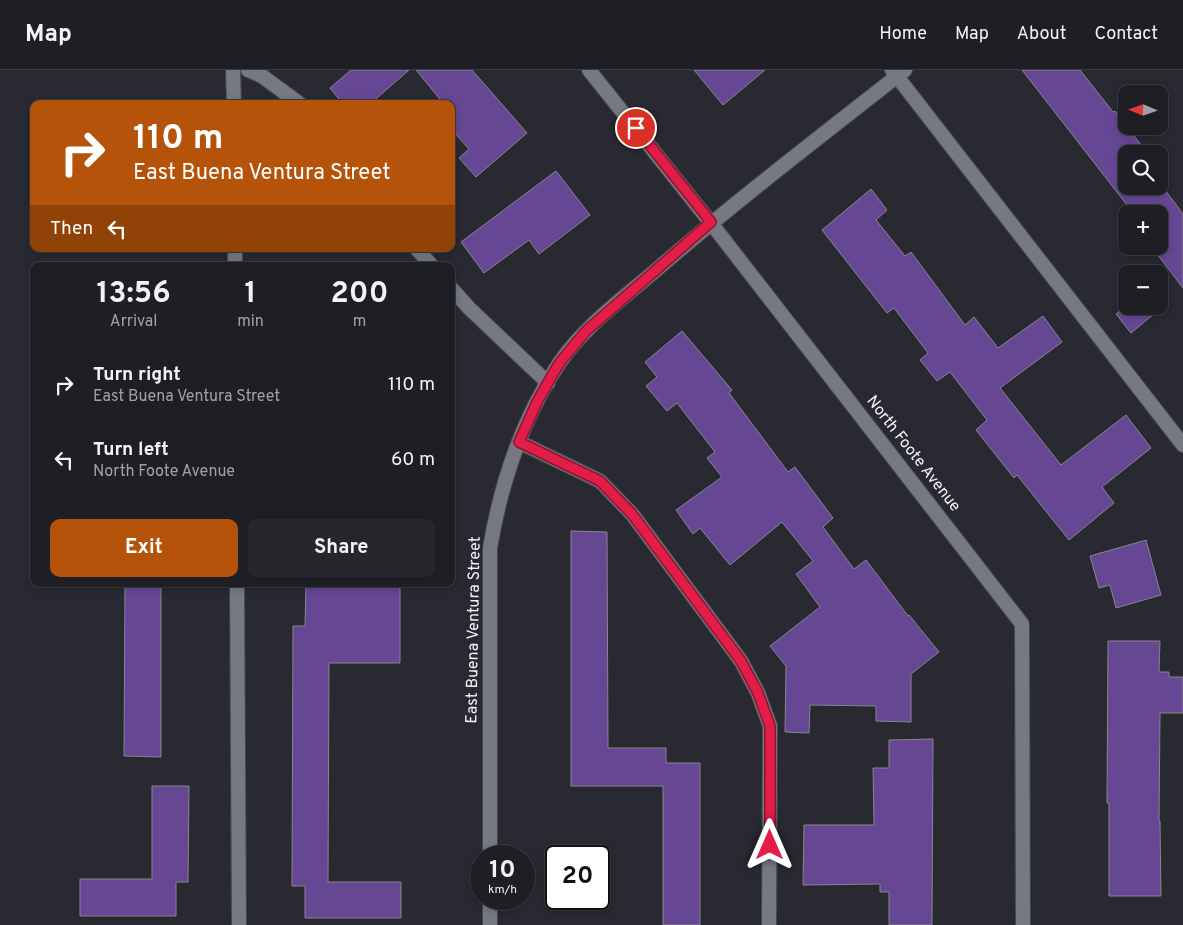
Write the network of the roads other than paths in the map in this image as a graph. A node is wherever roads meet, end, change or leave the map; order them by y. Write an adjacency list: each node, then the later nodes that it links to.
1 (234, 70): 5 (street)
2 (248, 70): 6 (street)
3 (589, 70): 7 (street, North Foote Avenue)
4 (898, 72): 7 (street, East Buena Ventura Street); 13 (street)
5 (234, 100)
6 (295, 100)
7 (711, 222): 11 (street, East Buena Ventura Street); 20 (street, North Foote Avenue)
8 (420, 252): 9 (street)
9 (428, 262)
10 (455, 292): 11 (street)
11 (548, 383): 12 (street, East Buena Ventura Street)
12 (519, 442): 15 (street, East Buena Ventura Street); 19 (street)
13 (1183, 445)
14 (237, 587): 17 (street)
15 (490, 845)
16 (490, 910): 18 (street)
17 (239, 925)
18 (490, 925)
19 (770, 925)
20 (1023, 925)

